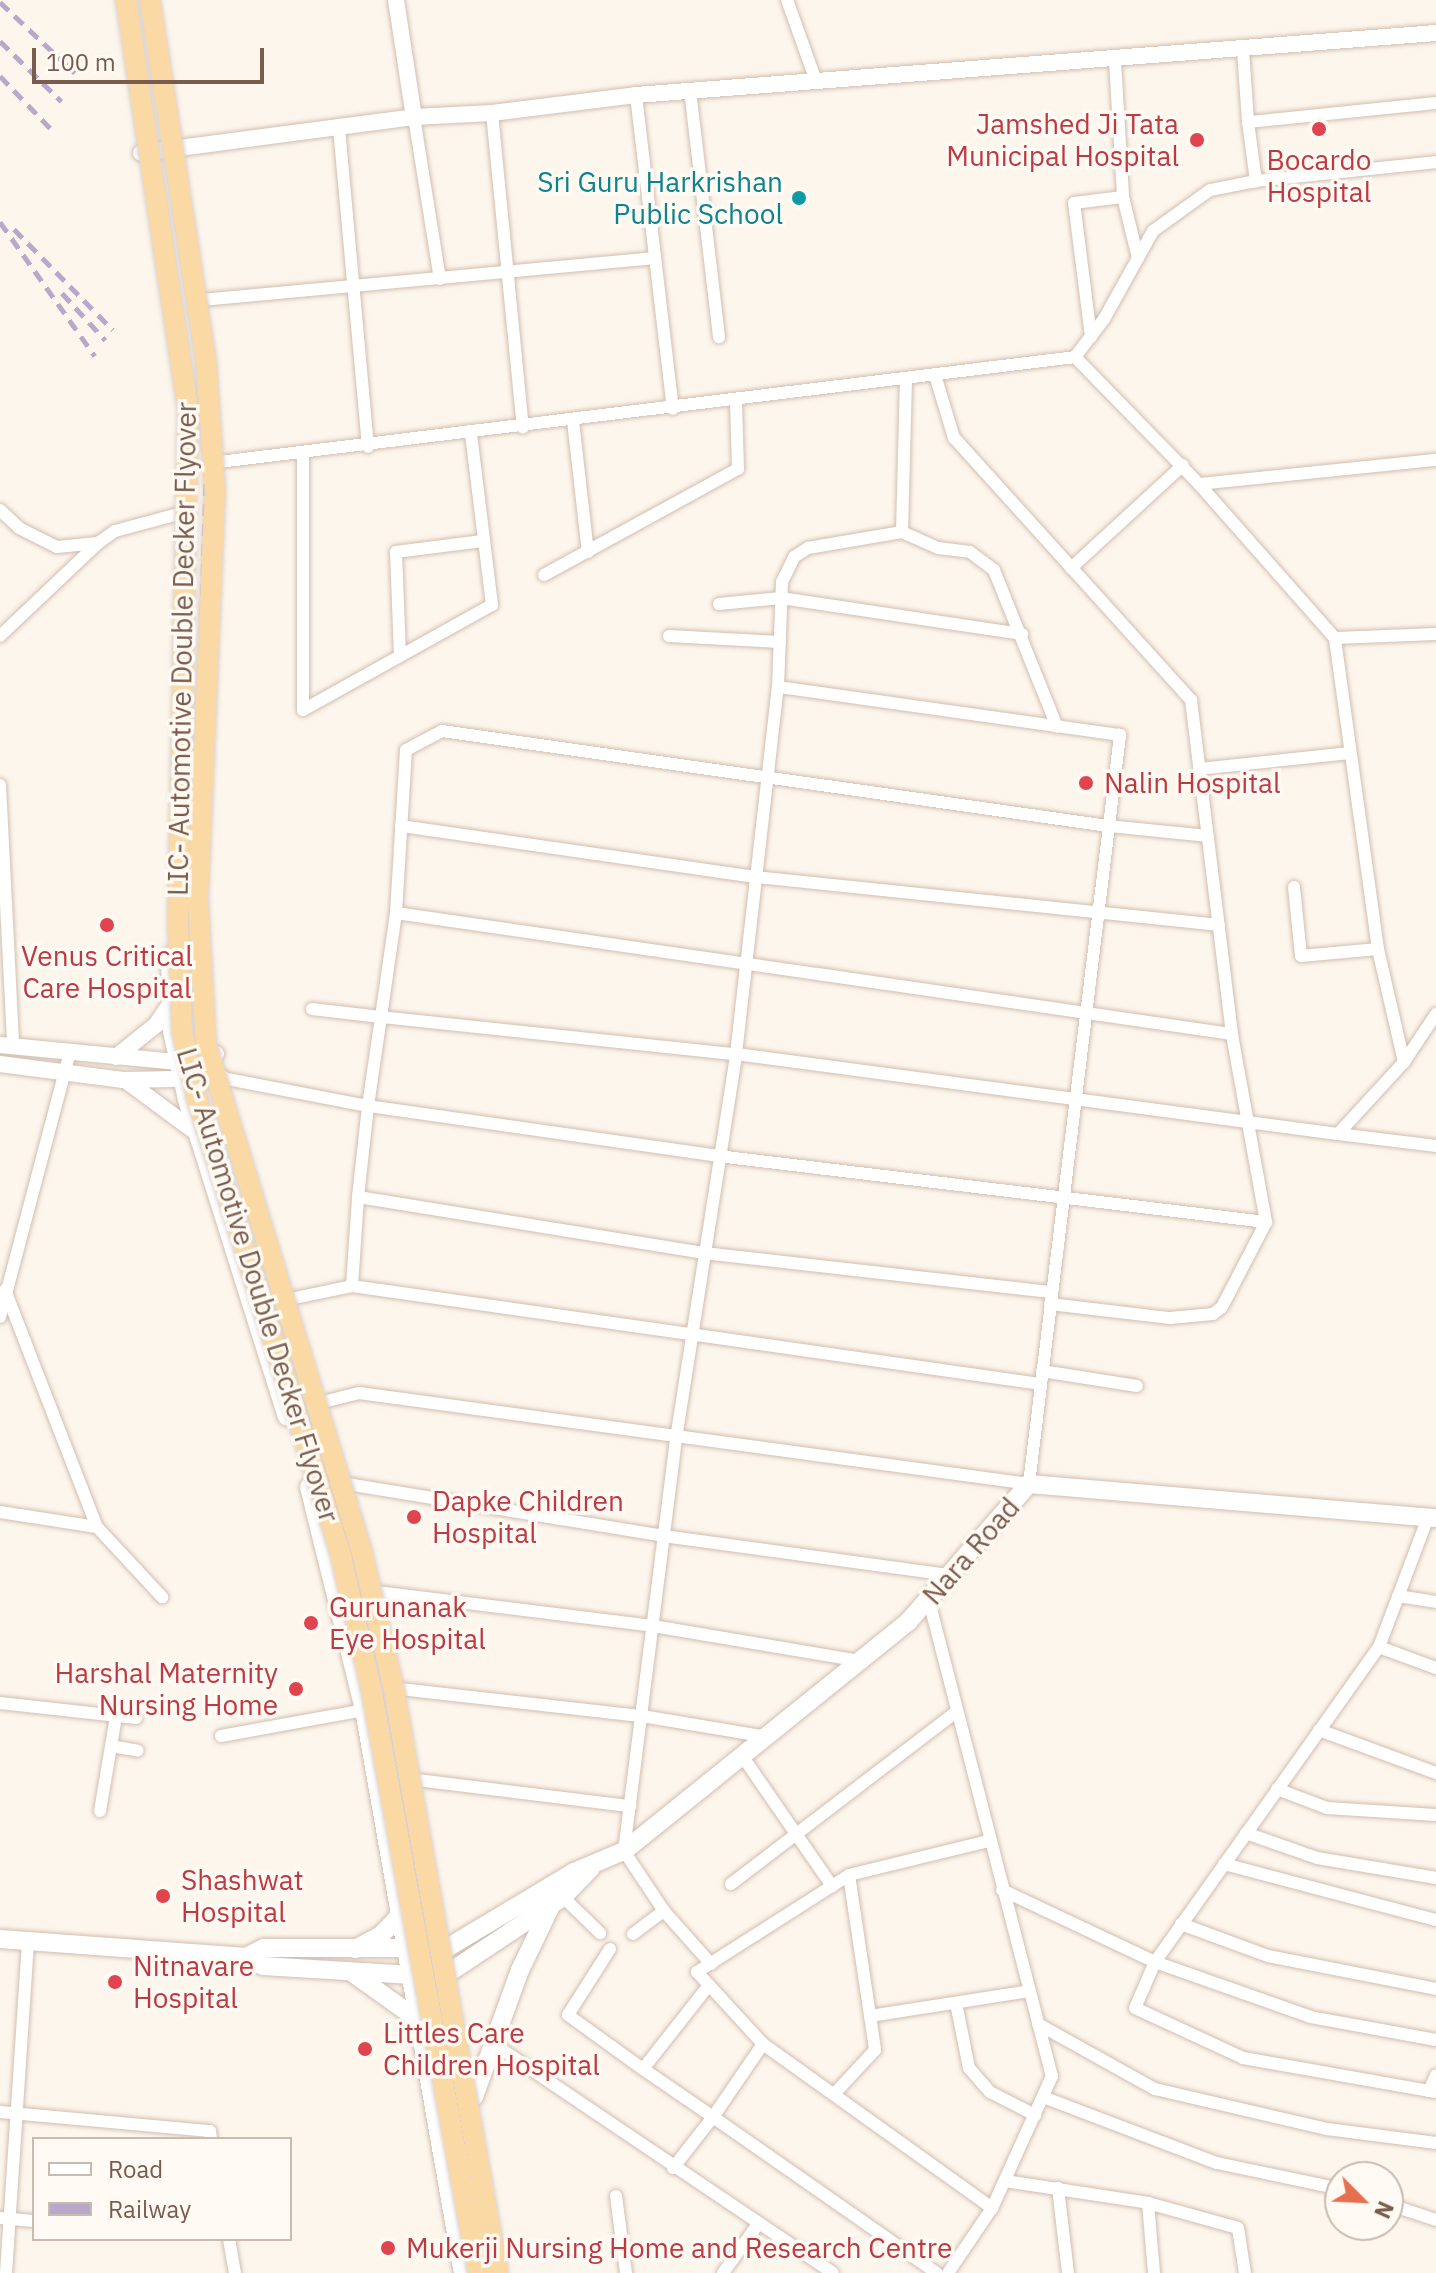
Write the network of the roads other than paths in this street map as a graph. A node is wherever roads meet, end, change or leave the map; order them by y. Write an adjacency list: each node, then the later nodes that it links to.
1 (116, 0): 19 (main road)
2 (126, 0): 222 (main road, LIC- Automotive Double Decker Flyover, bridge)
3 (150, 0): 223 (main road, LIC- Automotive Double Decker Flyover, bridge)
4 (158, 0): 18 (main road)
5 (396, 0): 15 (street)
6 (787, 0): 10 (street)
7 (1436, 33): 8 (street)
8 (1243, 50): 9 (street); 16 (street)
9 (1115, 61): 10 (street); 22 (street)
10 (816, 81): 11 (street)
11 (690, 90): 12 (street); 29 (street)
12 (636, 95): 14 (street); 23 (street)
13 (1436, 103): 16 (street)
14 (492, 113): 15 (street); 25 (street)
15 (414, 117): 17 (street); 26 (street)
16 (1248, 122): 21 (street)
17 (339, 128): 18 (street); 27 (street)
18 (180, 147): 19 (street); 28 (main road)
19 (141, 153): 46 (main road)
20 (1436, 162): 21 (street)
21 (1256, 181): 24 (street)
22 (1123, 197): 24 (street); 30 (street)
23 (655, 258): 25 (street); 35 (street)
24 (1138, 258): 30 (street)
25 (506, 271): 26 (street); 37 (street)
26 (440, 279): 27 (street)
27 (355, 283): 28 (street); 39 (street)
28 (202, 300): 42 (main road)
29 (719, 337)
30 (1091, 337): 31 (street)
31 (1075, 357): 32 (street); 43 (street)
32 (935, 375): 33 (street); 51 (street)
33 (906, 379): 34 (street); 47 (street)
34 (736, 400): 35 (street); 50 (street)
35 (673, 409): 36 (street)
36 (573, 421): 37 (street); 50 (street)
37 (523, 427): 38 (street)
38 (471, 434): 39 (street); 48 (street)
39 (368, 447): 40 (street)
40 (303, 454): 42 (street); 61 (street)
41 (1436, 460): 44 (street)
42 (219, 462): 87 (main road)
43 (1183, 465): 44 (street); 51 (street)
44 (1199, 484): 59 (street)
45 (0, 510): 49 (street)
46 (182, 513): 49 (street); 79 (main road)
47 (902, 532): 53 (street); 55 (street)
48 (482, 541): 61 (street); 61 (street)
49 (98, 543): 57 (street)
50 (588, 552): 52 (street)
51 (1071, 568): 65 (street)
52 (544, 575)
53 (781, 598): 54 (street); 55 (street); 60 (street)
54 (719, 604)
55 (1022, 634): 63 (street)
56 (1436, 634): 59 (street)
57 (0, 636)
58 (669, 636): 60 (street)
59 (1335, 638): 64 (street)
60 (780, 642): 62 (street)
61 (400, 656)
62 (778, 687): 63 (street); 66 (street)
63 (1057, 727): 69 (street)
64 (1348, 753): 65 (street); 77 (street)
65 (1199, 769): 70 (street)
66 (767, 778): 68 (street); 69 (street); 71 (street)
67 (0, 785): 75 (street)
68 (401, 826): 71 (street); 73 (street)
69 (1108, 826): 70 (street); 74 (street)
70 (1208, 836): 76 (street)
71 (756, 877): 74 (street); 78 (street)
72 (1294, 887): 77 (street)
73 (396, 913): 78 (street); 83 (street)
74 (1097, 913): 76 (street); 81 (street)
75 (5, 919): 85 (street)
76 (1219, 925): 84 (street)
77 (1378, 949): 91 (street)
78 (744, 966): 81 (street); 88 (street)
79 (170, 1004): 89 (street); 90 (main road)
80 (312, 1009): 83 (street)
81 (1085, 1010): 84 (street); 97 (street)
82 (1436, 1014): 91 (street)
83 (381, 1017): 88 (street); 98 (street)
84 (1232, 1034): 99 (street)
85 (6, 1045): 86 (street)
86 (70, 1052): 89 (street); 93 (street)
87 (216, 1054): 90 (street); 94 (main road)
88 (736, 1054): 97 (street); 103 (street)
89 (116, 1057): 90 (street)
90 (178, 1062): 96 (main road)
91 (1404, 1062): 101 (street)
92 (0, 1064): 93 (street)
93 (62, 1073): 95 (street); 109 (street)
94 (222, 1078): 96 (street); 98 (street); 111 (main road)
95 (123, 1080): 96 (street); 100 (street)
96 (182, 1082): 100 (main road)
97 (1074, 1098): 99 (street); 104 (street)
98 (368, 1106): 103 (street); 105 (street)
99 (1245, 1120): 101 (street); 106 (street)
100 (197, 1133): 117 (main road)
101 (1338, 1134): 102 (street)
102 (1436, 1146)
103 (718, 1156): 104 (street); 107 (street)
104 (1063, 1196): 106 (street); 110 (street)
105 (358, 1197): 107 (street); 108 (street)
106 (1266, 1222): 110 (street)
107 (703, 1253): 110 (street); 113 (street)
108 (352, 1286): 111 (street); 113 (street)
109 (5, 1290): 112 (street); 123 (street)
110 (1051, 1298): 114 (street)
111 (290, 1299): 116 (main road)
112 (0, 1317)
113 (694, 1339): 114 (street); 118 (street)
114 (1042, 1378): 115 (street); 120 (street)
115 (1137, 1386)
116 (322, 1402): 117 (street); 118 (street); 119 (main road)
117 (285, 1413): 137 (main road)
118 (676, 1439): 120 (street); 124 (street)
119 (347, 1484): 124 (street); 126 (main road)
120 (1029, 1484): 122 (main road, Nara Road); 125 (main road, Nara Road)
121 (0, 1512): 123 (street)
122 (1432, 1517): 127 (street)
123 (97, 1527): 128 (street)
124 (664, 1536): 125 (street); 131 (street)
125 (949, 1575): 129 (main road, Nara Road)
126 (377, 1592): 131 (street); 135 (main road)
127 (1398, 1596): 130 (street); 132 (street)
128 (162, 1597)
129 (929, 1601): 133 (main road, Nara Road); 138 (street)
130 (1436, 1602)
131 (653, 1626): 133 (street); 140 (street)
132 (1379, 1647): 134 (street); 142 (street)
133 (861, 1661): 144 (main road, Nara Road)
134 (1436, 1668)
135 (400, 1689): 140 (street); 149 (main road)
136 (0, 1703): 139 (street)
137 (364, 1710): 143 (street); 167 (main road)
138 (955, 1713): 155 (street); 156 (street)
139 (116, 1716): 141 (street); 145 (street)
140 (642, 1716): 144 (street); 151 (street)
141 (136, 1718)
142 (1319, 1730): 148 (street); 150 (street)
143 (221, 1736)
144 (768, 1737): 147 (main road, Nara Road)
145 (111, 1746): 146 (street); 152 (street)
146 (138, 1751)
147 (743, 1757): 155 (street); 157 (main road, Nara Road)
148 (1436, 1773)
149 (417, 1780): 151 (street); 174 (main road)
150 (1277, 1789): 153 (street); 154 (street)
151 (630, 1806): 157 (street)
152 (100, 1811)
153 (1436, 1815)
154 (1246, 1833): 158 (street); 161 (street)
155 (797, 1834): 162 (street); 163 (street)
156 (989, 1841): 160 (street); 164 (street)
157 (624, 1851): 159 (main road, Nara Road); 166 (street)
158 (1224, 1864): 168 (street); 169 (street)
159 (591, 1868): 165 (main road); 174 (main road)
160 (849, 1875): 163 (street); 188 (street)
161 (1436, 1878)
162 (731, 1884)
163 (832, 1886): 180 (street)
164 (1002, 1890): 179 (street); 186 (street)
165 (557, 1901): 170 (street); 181 (main road); 192 (main road)
166 (664, 1911): 171 (street); 180 (street)
167 (402, 1913): 176 (main road); 177 (main road)
168 (1436, 1920)
169 (1181, 1924): 179 (street); 185 (street)
170 (600, 1933)
171 (633, 1934)
172 (0, 1939): 173 (main road)
173 (28, 1941): 178 (main road); 201 (street)
174 (447, 1948): 176 (main road); 181 (main road)
175 (610, 1949): 194 (street)
176 (408, 1950): 177 (main road); 183 (main road)
177 (352, 1951): 178 (main road)
178 (246, 1957): 182 (main road)
179 (1155, 1962): 191 (street); 196 (street)
180 (711, 1964): 184 (street)
181 (453, 1970): 183 (main road); 198 (main road)
182 (351, 1972): 183 (main road); 189 (main road)
183 (412, 1975): 189 (main road)
184 (709, 1985): 193 (street); 194 (street)
185 (1436, 1989)
186 (1029, 1991): 187 (street); 190 (street)
187 (956, 2003): 188 (street); 202 (street)
188 (870, 2016): 197 (street)
189 (420, 2021): 221 (main road)
190 (1038, 2024): 199 (street); 205 (street)
191 (1436, 2040)
192 (492, 2043): 198 (main road); 206 (street)
193 (763, 2044): 197 (street); 203 (street)
194 (643, 2069): 203 (street)
195 (1436, 2075): 196 (street)
196 (1432, 2092)
197 (835, 2093): 212 (street)
198 (474, 2097): 224 (main road)
199 (1043, 2097): 202 (street); 208 (street)
200 (0, 2112): 201 (street)
201 (19, 2113): 204 (street); 214 (street)
202 (1035, 2115): 207 (street)
203 (713, 2117): 206 (street); 228 (street)
204 (211, 2137)
205 (1436, 2143)
206 (673, 2168): 217 (street)
207 (1005, 2181): 209 (street); 212 (street)
208 (1324, 2186)
209 (1058, 2188): 211 (street); 230 (street)
210 (616, 2196): 225 (street)
211 (1148, 2203): 231 (street); 232 (street)
212 (992, 2208): 229 (street)
213 (1404, 2209): 215 (street)
214 (5, 2218): 216 (street); 219 (street)
215 (1436, 2220)
216 (32, 2221)
217 (758, 2224): 226 (street); 227 (street)
218 (229, 2241): 220 (street)
219 (6, 2273)
220 (235, 2273)
221 (463, 2273)
222 (478, 2273)
223 (498, 2273)
224 (505, 2273)
225 (626, 2273)
226 (723, 2273)
227 (833, 2273)
228 (937, 2273)
229 (948, 2273)
230 (1068, 2273)
231 (1154, 2273)
232 (1245, 2273)

